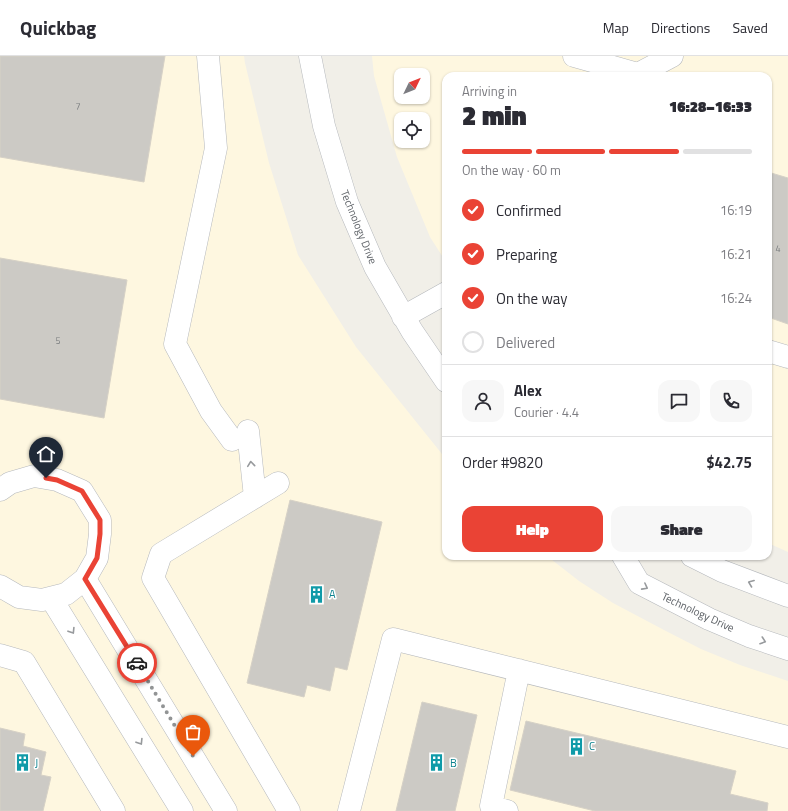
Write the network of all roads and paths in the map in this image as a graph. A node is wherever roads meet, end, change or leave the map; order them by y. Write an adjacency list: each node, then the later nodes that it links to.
1 (208, 56): 14 (street, one-way to 1)
2 (310, 56): 8 (street, Technology Drive)
3 (574, 56): 5 (street)
4 (672, 56): 6 (street)
5 (631, 72)
6 (647, 72)
7 (442, 295): 8 (street)
8 (403, 317): 11 (street, Technology Drive)
9 (772, 352): 10 (street)
10 (788, 357)
11 (442, 376)
12 (3, 481): 17 (street)
13 (278, 483): 14 (street)
14 (255, 497): 28 (street)
15 (625, 560): 21 (street, Technology Drive, one-way to 21)
16 (700, 560): 19 (street, one-way to 16)
17 (85, 579): 20 (street); 27 (street)
18 (0, 586): 20 (street)
19 (788, 596)
20 (51, 598): 26 (street, one-way to 26)
21 (788, 649)
22 (0, 655): 25 (street)
23 (519, 670): 24 (street); 29 (street); 30 (street)
24 (788, 737)
25 (114, 811)
26 (182, 811)
27 (226, 811)
28 (289, 811)
29 (349, 811)
30 (507, 811)

